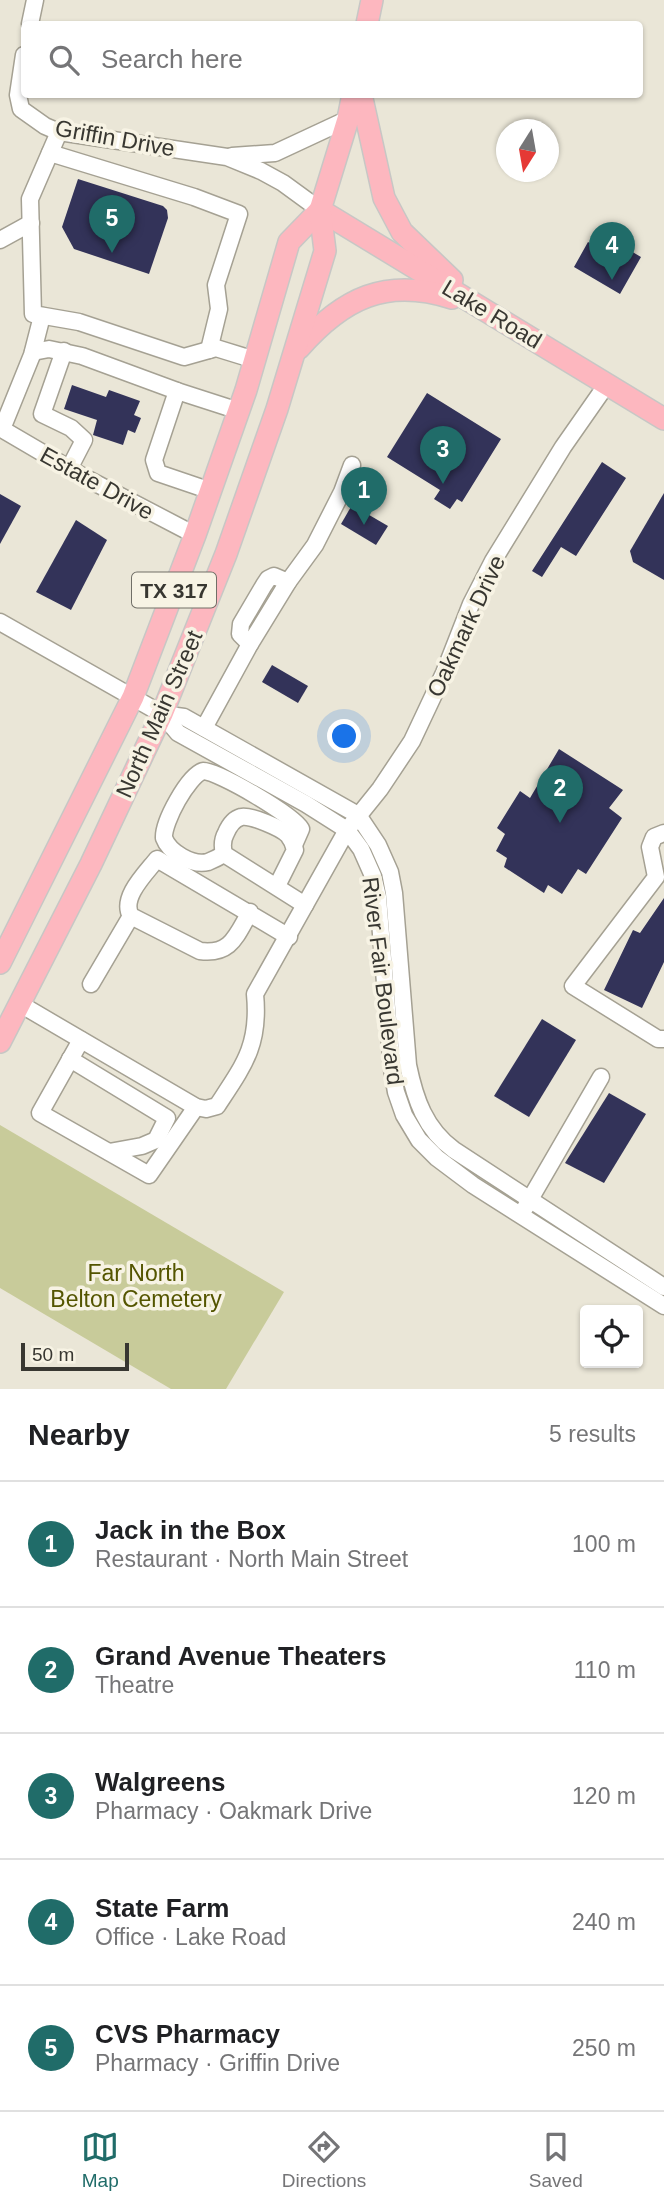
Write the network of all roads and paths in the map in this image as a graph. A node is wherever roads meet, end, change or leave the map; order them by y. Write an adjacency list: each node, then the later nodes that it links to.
1 (35, 0): 3 (street)
2 (372, 0): 4 (main road)
3 (31, 21)
4 (368, 21)
5 (21, 75): 9 (street, Griffin Drive)
6 (352, 98): 8 (main road, North Main Street / TX 317)
7 (362, 98): 15 (main road)
8 (348, 118): 11 (street, Griffin Drive); 12 (main road, North Main Street / TX 317)
9 (59, 132): 10 (street); 11 (street, Griffin Drive)
10 (50, 153): 13 (street); 17 (street)
11 (227, 157): 12 (street, Griffin Drive)
12 (320, 210): 15 (main road, Lake Road); 20 (main road, North Main Street / TX 317); 21 (main road, North Main Street / TX 317)
13 (31, 223): 14 (street); 16 (street)
14 (0, 240)
15 (481, 308): 20 (main road); 22 (main road, Lake Road)
16 (42, 316): 17 (street); 19 (street)
17 (209, 350): 21 (street)
18 (64, 351): 19 (street); 23 (street); 28 (street)
19 (33, 352): 26 (street)
20 (293, 355): 33 (main road, North Main Street / TX 317)
21 (255, 360): 24 (main road, North Main Street / TX 317)
22 (607, 384): 25 (main road, Lake Road); 35 (street, Oakmark Drive)
23 (177, 391): 24 (street); 29 (street)
24 (239, 411): 29 (main road, North Main Street / TX 317)
25 (664, 419)
26 (1, 429): 28 (street, Estate Drive)
27 (352, 465): 34 (street)
28 (69, 469): 30 (street, Estate Drive)
29 (211, 491): 30 (main road, North Main Street / TX 317)
30 (195, 536): 32 (main road, North Main Street / TX 317)
31 (0, 622): 32 (street, River Fair Boulevard)
32 (133, 697): 33 (street, River Fair Boulevard); 46 (main road, North Main Street / TX 317)
33 (162, 714): 34 (street, River Fair Boulevard); 36 (street, River Fair Boulevard); 48 (main road, North Main Street / TX 317)
34 (204, 728): 35 (street, River Fair Boulevard)
35 (358, 815): 36 (street, Oakmark Drive); 55 (street, River Fair Boulevard)
36 (347, 830): 42 (street, Oakmark Drive); 55 (street, River Fair Boulevard)
37 (664, 833): 40 (street)
38 (294, 845): 39 (street); 39 (street); 41 (street)
39 (224, 854): 41 (street)
40 (660, 878): 49 (street)
41 (277, 886): 42 (street)
42 (305, 905): 45 (street, Oakmark Drive)
43 (250, 912): 44 (street); 44 (street); 45 (street)
44 (131, 916): 47 (street)
45 (289, 937): 54 (street, Oakmark Drive)
46 (0, 963)
47 (91, 984)
48 (20, 1004): 50 (street); 51 (main road, North Main Street / TX 317)
49 (664, 1039)
50 (81, 1040): 52 (street); 54 (street)
51 (0, 1042)
52 (71, 1059): 56 (street); 56 (street)
53 (601, 1077): 57 (street)
54 (196, 1107): 56 (street)
55 (417, 1121): 57 (street, River Fair Boulevard); 58 (street, River Fair Boulevard)
56 (109, 1152)
57 (529, 1201): 58 (street); 59 (street, River Fair Boulevard)
58 (521, 1216): 60 (street, River Fair Boulevard)
59 (664, 1287)
60 (664, 1306)

